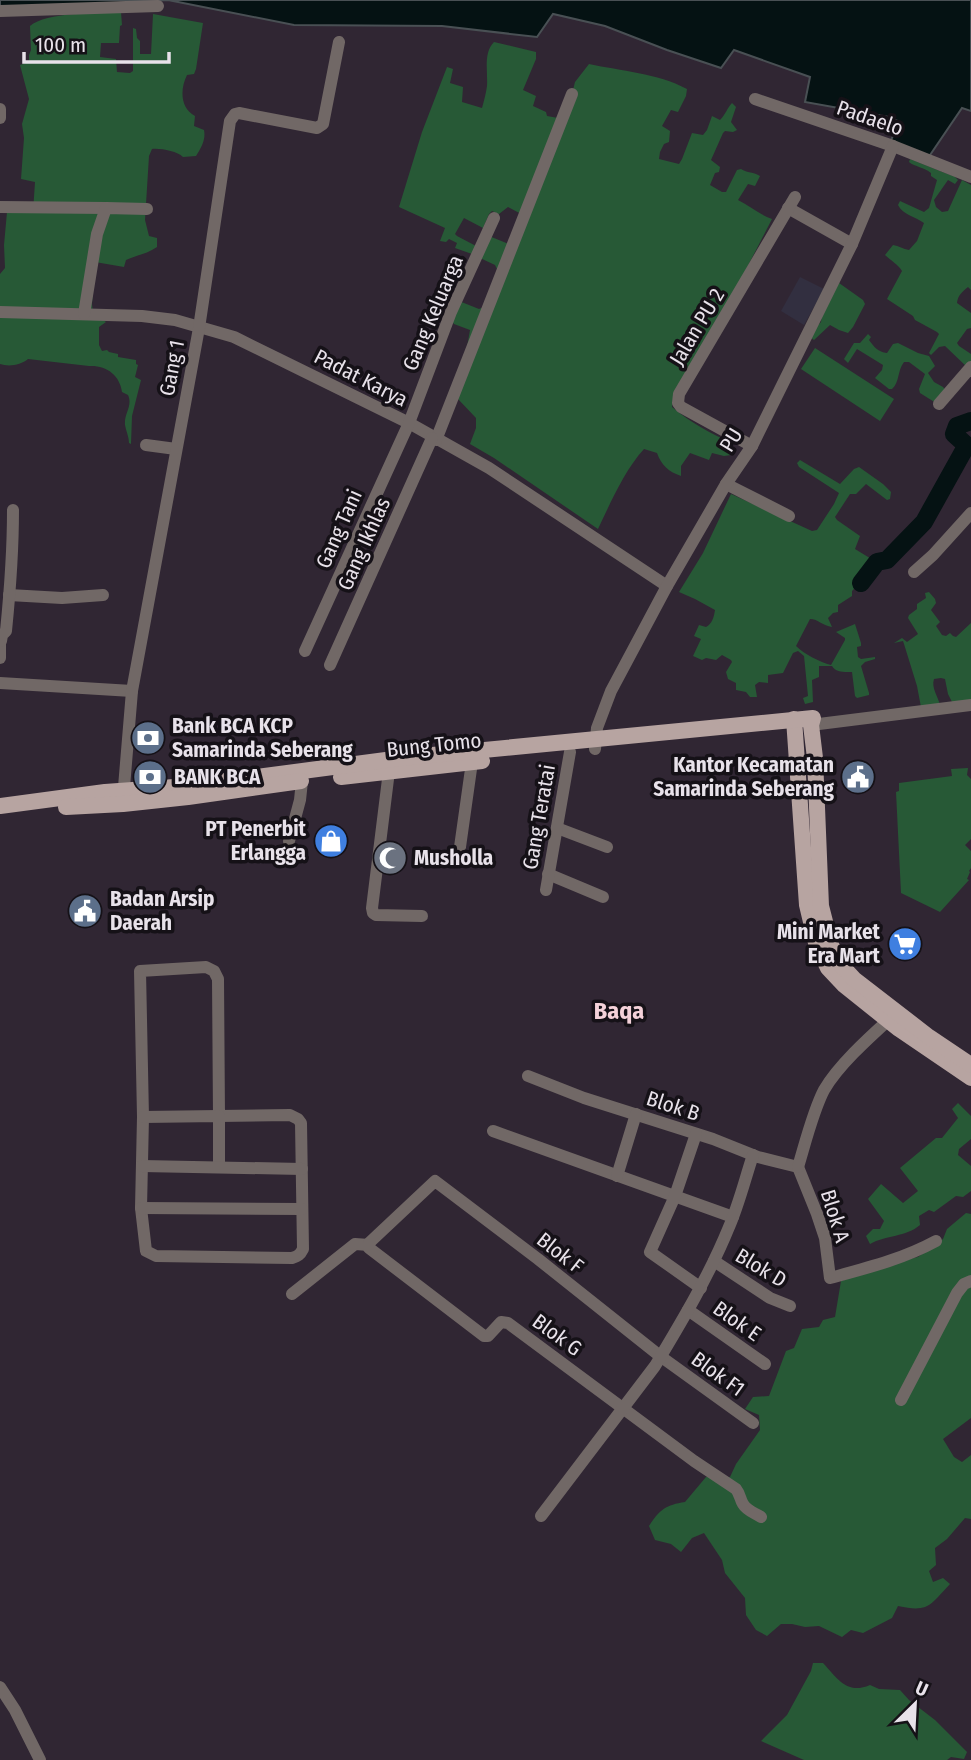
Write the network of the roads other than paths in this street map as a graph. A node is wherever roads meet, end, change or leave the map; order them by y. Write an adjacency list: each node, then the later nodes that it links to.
1 (158, 6): 2 (street)
2 (0, 11)
3 (339, 41): 17 (street, Gang 1)
4 (572, 94): 21 (street, Gang Ikhlas)
5 (755, 99): 8 (street, Padaelo)
6 (0, 109): 7 (street)
7 (0, 118)
8 (893, 146): 9 (street, Padaelo); 14 (street, PU)
9 (971, 177)
10 (0, 206): 11 (street)
11 (106, 208): 12 (street); 16 (street)
12 (147, 209)
13 (494, 218): 20 (street, Gang Keluarga)
14 (852, 244): 23 (street, PU); 23 (street, Jalan PU 2)
15 (0, 312): 16 (street, Padat Karya)
16 (84, 314): 17 (street, Padat Karya)
17 (199, 328): 20 (street, Padat Karya); 24 (street, Gang 1)
18 (971, 368): 19 (street)
19 (939, 404)
20 (409, 423): 21 (street, Padat Karya); 34 (street, Gang Tani)
21 (434, 439): 30 (street, Padat Karya); 36 (street, Gang Ikhlas)
22 (146, 445): 24 (street)
23 (752, 446): 25 (street, PU)
24 (176, 449): 38 (street, Gang 1)
25 (726, 484): 28 (street); 30 (street, PU)
26 (13, 510): 31 (street)
27 (971, 513): 29 (street)
28 (789, 516)
29 (914, 572)
30 (667, 586): 42 (street, PU)
31 (9, 595): 32 (street); 33 (street)
32 (103, 595)
33 (1, 641): 35 (street)
34 (305, 651)
35 (0, 658)
36 (330, 666)
37 (0, 683): 38 (street)
38 (132, 691): 50 (street, Gang 1)
39 (971, 705): 40 (street, Bung Tomo)
40 (812, 721): 41 (main road, Bung Tomo); 45 (main road)
41 (794, 722): 42 (main road, Bung Tomo); 44 (main road)
42 (596, 744): 43 (main road, Bung Tomo); 47 (main road, Bung Tomo)
43 (570, 752): 46 (main road, Bung Tomo); 53 (street, Gang Teratai)
44 (798, 758): 45 (main road); 57 (main road)
45 (815, 758): 57 (main road)
46 (472, 762): 48 (main road, Bung Tomo); 55 (street)
47 (352, 770): 48 (main road, Bung Tomo); 49 (main road, Bung Tomo); 50 (main road, Bung Tomo)
48 (389, 771): 61 (street)
49 (302, 781): 50 (main road, Bung Tomo); 54 (street)
50 (123, 798): 51 (main road, Bung Tomo); 52 (main road, Bung Tomo)
51 (0, 806)
52 (0, 816)
53 (557, 828): 56 (street); 58 (street, Gang Teratai)
54 (289, 841)
55 (460, 846)
56 (607, 847)
57 (811, 859): 62 (main road)
58 (548, 874): 59 (street, Gang Teratai); 60 (street)
59 (546, 890)
60 (603, 897)
61 (422, 916)
62 (893, 1016): 63 (main road); 65 (main road); 74 (street)
63 (971, 1065)
64 (528, 1076): 66 (street, Blok B)
65 (971, 1078)
66 (636, 1114): 70 (street, Blok B); 76 (street)
67 (219, 1116): 68 (street); 68 (street); 73 (street); 75 (street)
68 (143, 1117): 72 (street)
69 (493, 1131): 76 (street)
70 (696, 1134): 71 (street, Blok B); 77 (street)
71 (751, 1154): 74 (street, Blok B); 80 (street)
72 (142, 1166): 73 (street); 78 (street)
73 (219, 1166): 75 (street)
74 (798, 1167): 81 (street, Blok A)
75 (302, 1169): 79 (street)
76 (617, 1176): 77 (street)
77 (675, 1196): 80 (street); 85 (street)
78 (141, 1208): 79 (street); 79 (street)
79 (302, 1209)
80 (733, 1217): 83 (street)
81 (936, 1241)
82 (369, 1246): 86 (street); 89 (street, Blok F); 92 (street, Blok G)
83 (714, 1261): 85 (street); 87 (street, Blok D)
84 (971, 1281): 91 (street)
85 (701, 1288): 88 (street)
86 (292, 1294)
87 (790, 1306)
88 (688, 1310): 89 (street); 90 (street, Blok E)
89 (660, 1356): 92 (street); 93 (street, Blok F1)
90 (765, 1364)
91 (901, 1400)
92 (623, 1407): 94 (street); 95 (street)
93 (753, 1423)
94 (541, 1516)
95 (761, 1517)
96 (0, 1686): 97 (street)
97 (40, 1760)

